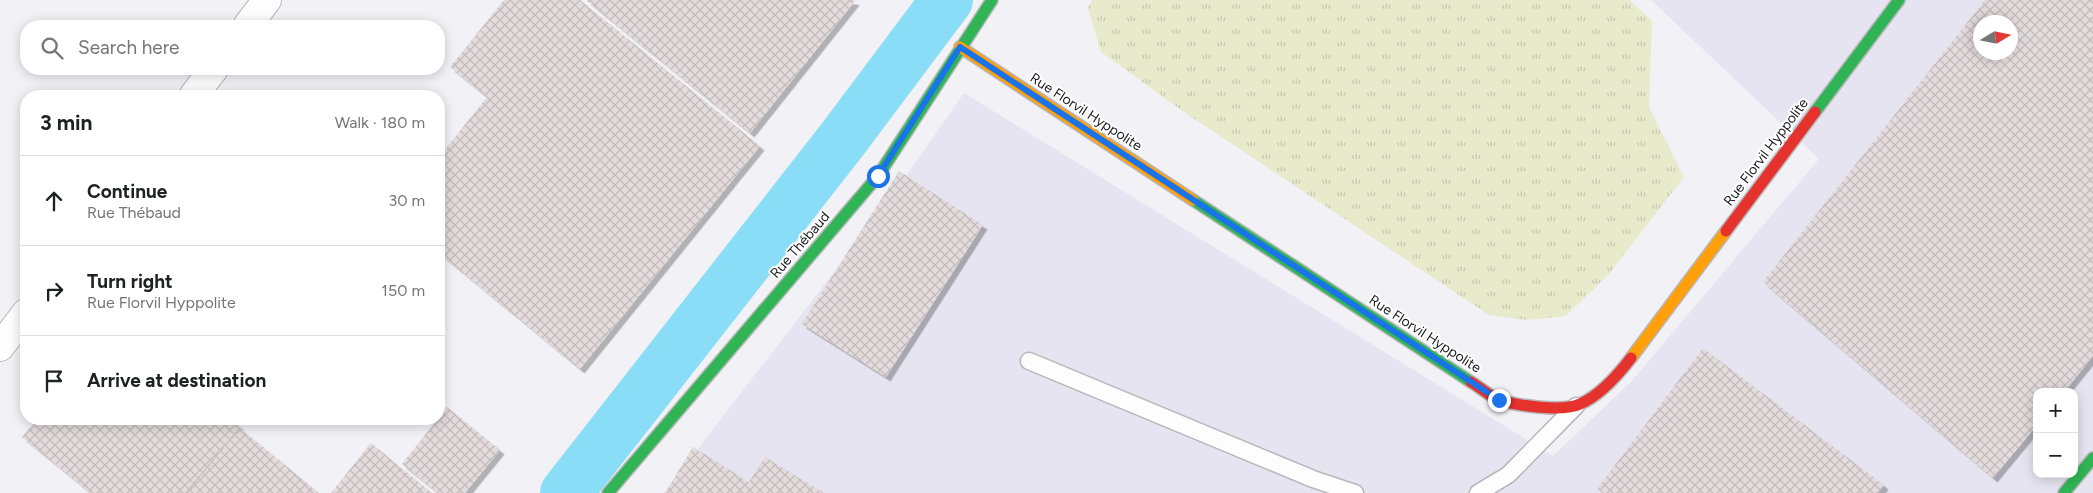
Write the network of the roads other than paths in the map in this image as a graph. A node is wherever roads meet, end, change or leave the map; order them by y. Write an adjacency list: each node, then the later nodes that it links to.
1 (267, 0): 4 (street)
2 (992, 0): 5 (street, Rue Thébaud)
3 (1899, 0): 11 (street, Rue Florvil Hyppolite)
4 (252, 20)
5 (960, 47): 11 (street, Rue Florvil Hyppolite); 13 (street, Rue Thébaud)
6 (209, 75): 7 (street)
7 (198, 90)
8 (20, 321): 9 (street)
9 (0, 347)
10 (1029, 361): 14 (lane)
11 (1578, 405): 15 (lane)
12 (2093, 458): 16 (street)
13 (608, 493)
14 (1356, 493)
15 (1478, 493)
16 (2064, 493)

